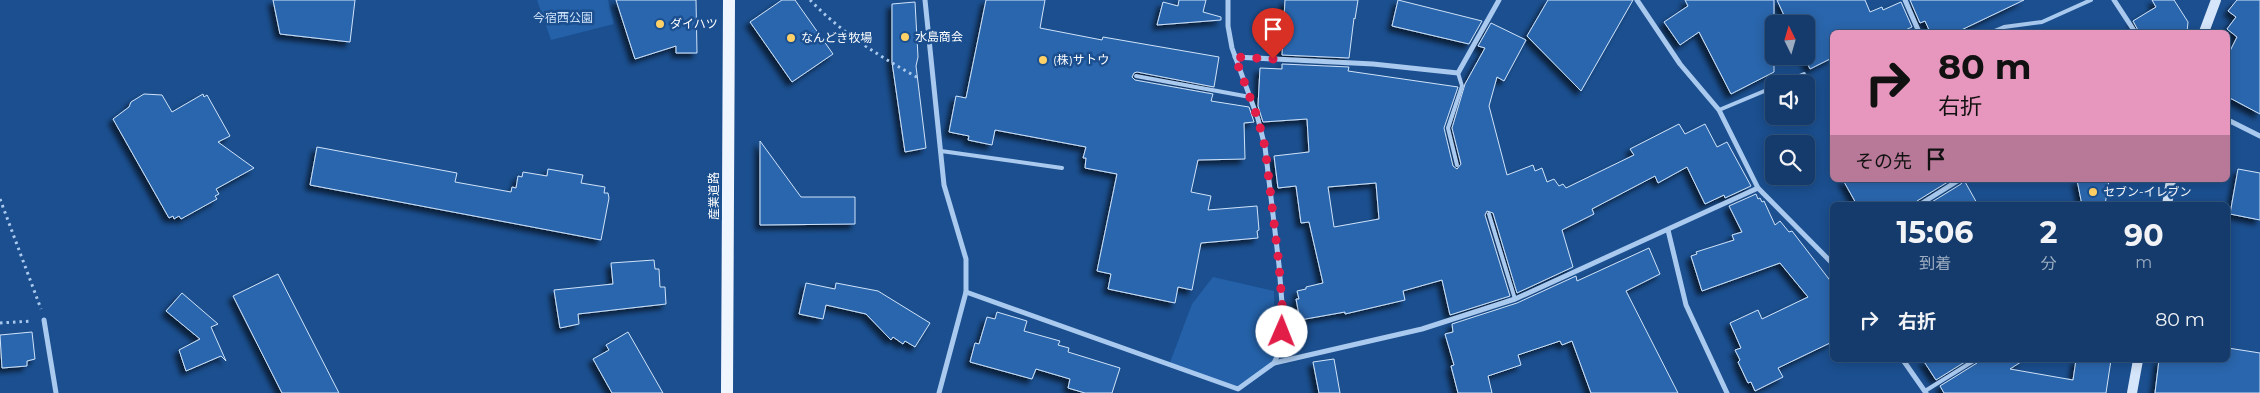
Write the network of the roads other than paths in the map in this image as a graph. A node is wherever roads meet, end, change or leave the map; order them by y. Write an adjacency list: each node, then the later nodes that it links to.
1 (728, 0): 43 (main road, 産業道路)
2 (925, 0): 22 (street)
3 (1228, 0): 14 (street)
4 (1499, 0): 15 (street)
5 (1637, 0): 19 (street)
6 (1905, 0): 10 (street)
7 (2091, 0): 11 (lane)
8 (2114, 0): 12 (street)
9 (2216, 0): 13 (street)
10 (1918, 30)
11 (1996, 30)
12 (2134, 30)
13 (2205, 30)
14 (1235, 57): 15 (street); 18 (street)
15 (1458, 74): 23 (lane)
16 (1136, 76): 18 (lane)
17 (1765, 91): 19 (lane)
18 (1250, 97): 39 (street)
19 (1719, 110): 27 (street)
20 (2230, 121): 21 (street)
21 (2260, 136)
22 (941, 151): 24 (lane); 33 (street)
23 (1457, 165)
24 (1062, 168)
25 (1956, 182): 28 (street)
26 (2171, 182): 29 (street)
27 (1758, 188): 31 (street); 32 (street)
28 (1924, 202)
29 (2167, 202)
30 (1489, 214): 34 (lane)
31 (1668, 230): 34 (street); 45 (street)
32 (1830, 261)
33 (966, 292): 40 (street); 44 (street)
34 (1515, 300): 39 (street)
35 (44, 320): 42 (street)
36 (1904, 362): 41 (street)
37 (1972, 362): 41 (lane)
38 (2138, 362): 46 (street)
39 (1274, 364): 40 (street)
40 (1238, 391)
41 (1926, 392)
42 (56, 393)
43 (727, 393)
44 (939, 393)
45 (1727, 393)
46 (2132, 393)

